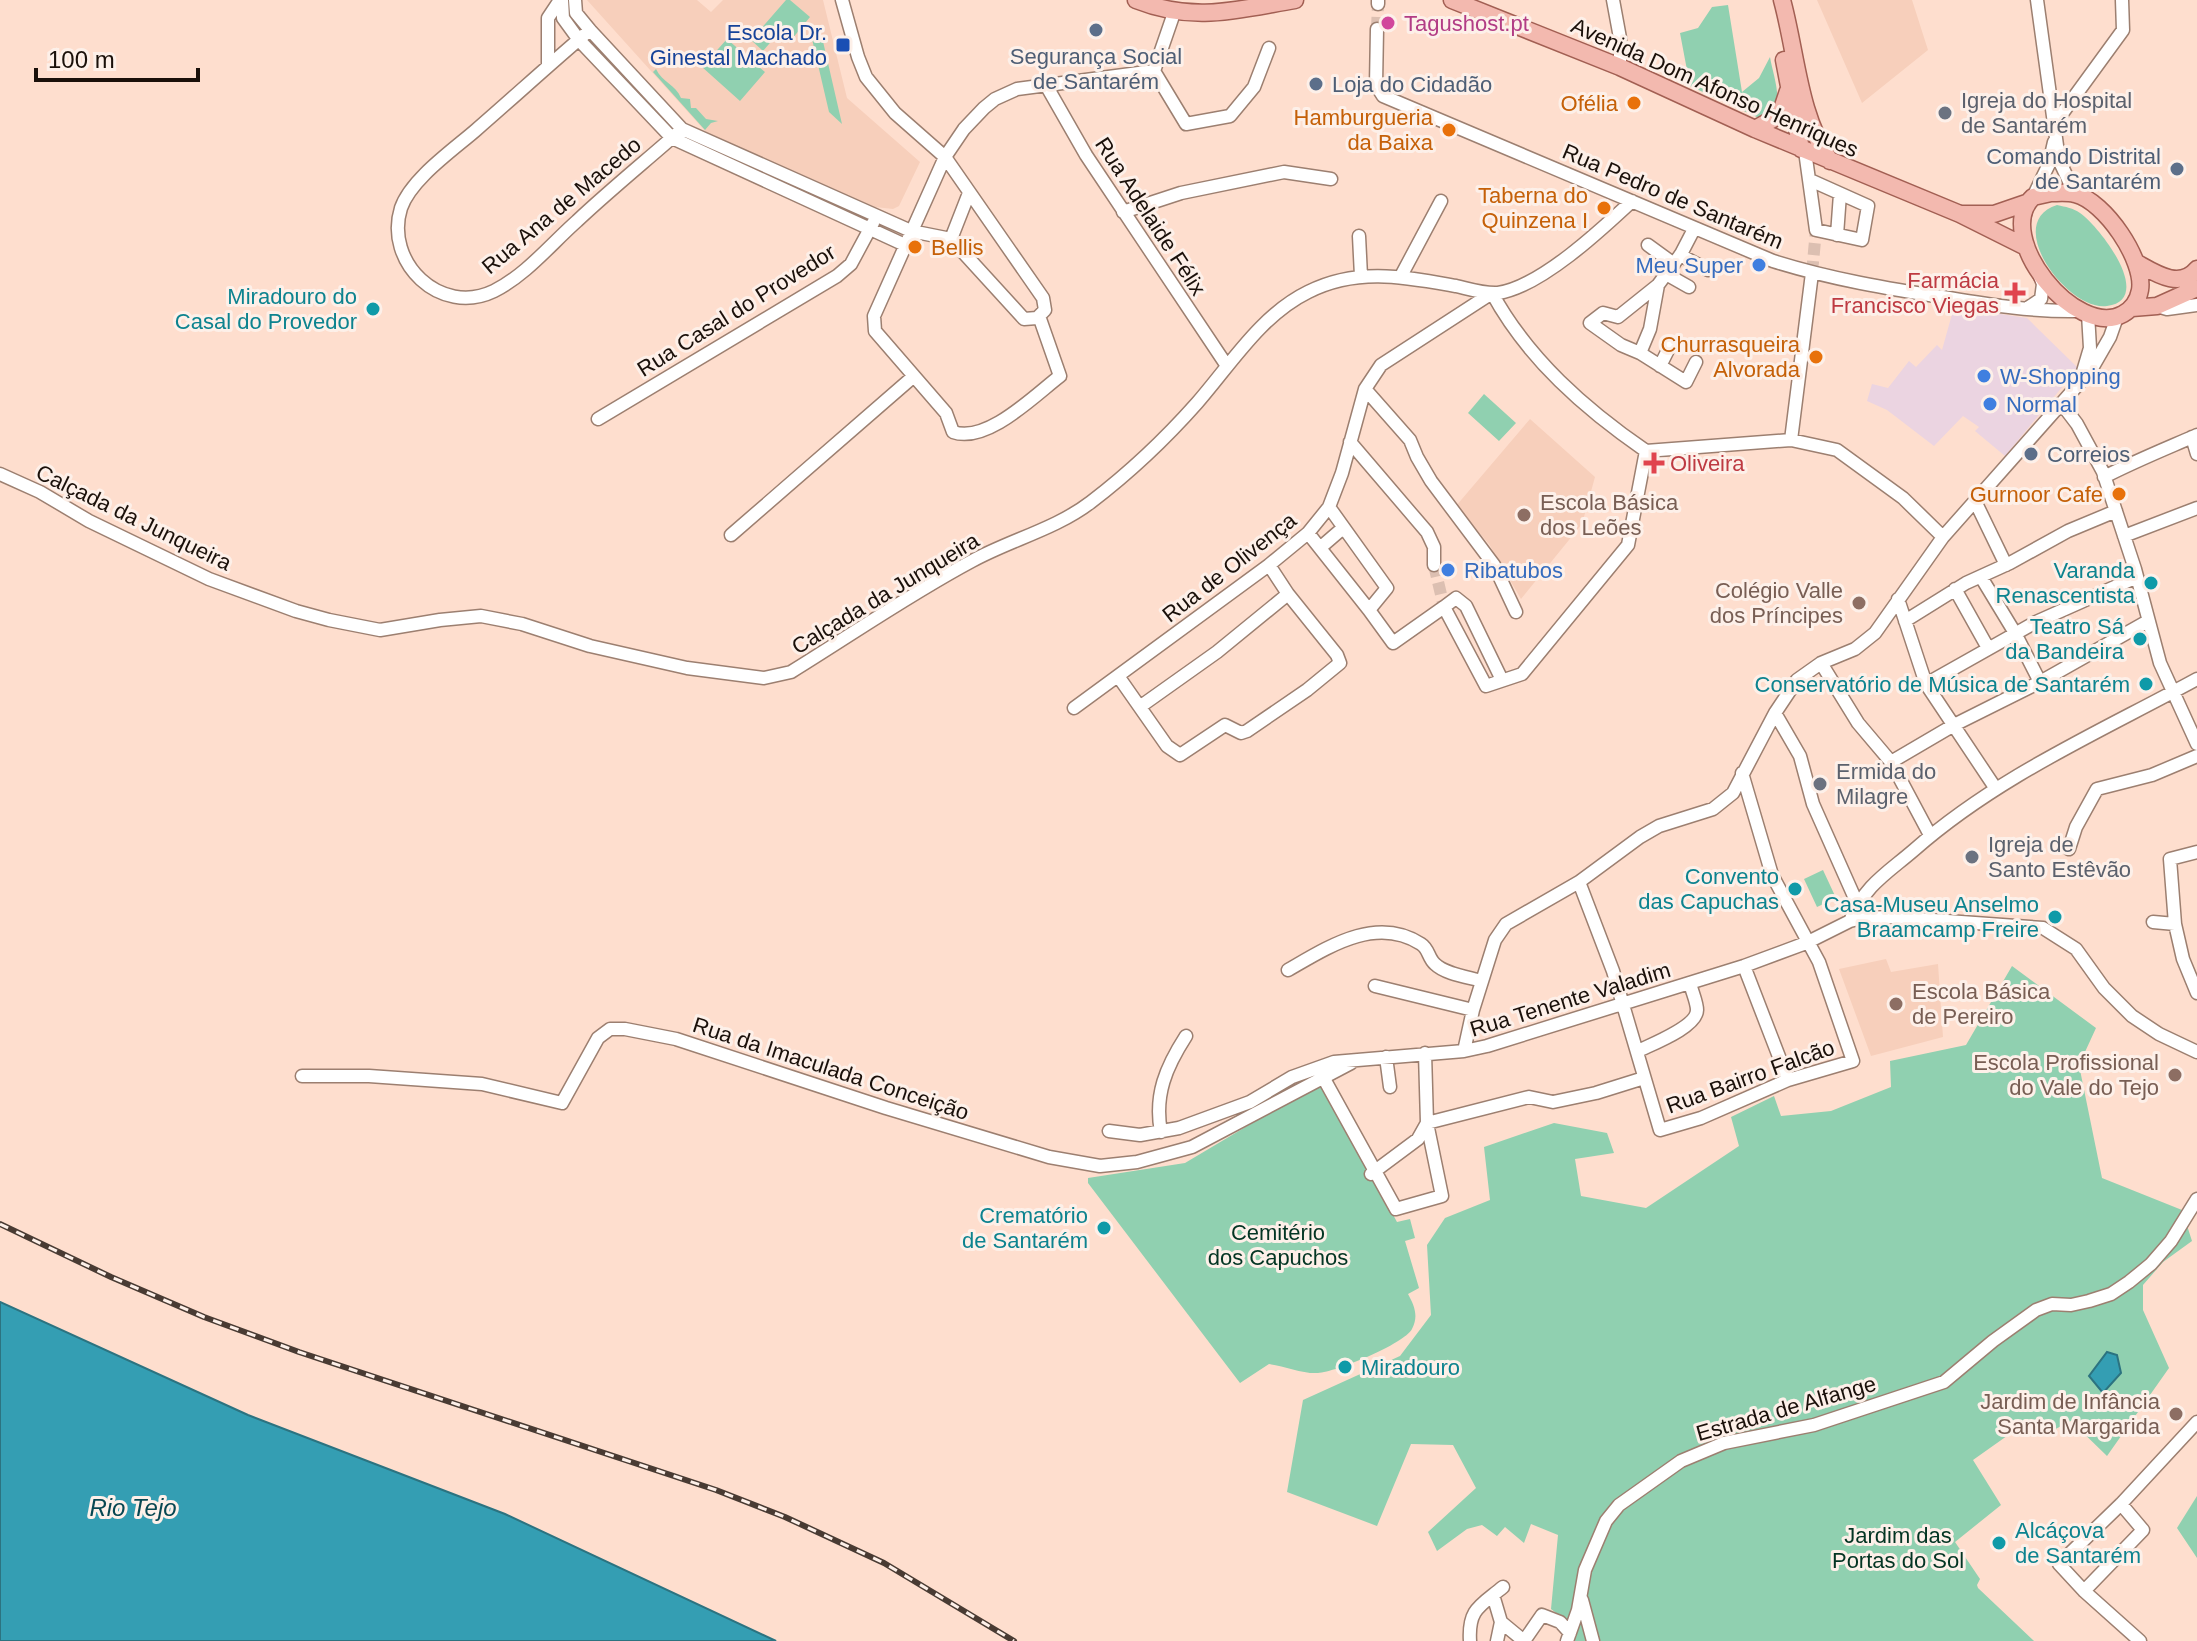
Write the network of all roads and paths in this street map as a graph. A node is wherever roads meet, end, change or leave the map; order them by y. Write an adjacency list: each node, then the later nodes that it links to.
1 (561, 0): 15 (street); 17 (street)
2 (575, 0): 14 (street)
3 (842, 0): 26 (street)
4 (1136, 0): 12 (main road)
5 (1295, 0): 12 (main road)
6 (1452, 0): 18 (main road, Avenida Dom Afonso Henriques)
7 (1613, 0): 18 (street)
8 (1775, 0): 21 (main road)
9 (1782, 0): 27 (main road)
10 (2037, 0): 23 (street)
11 (2122, 0): 23 (street)
12 (1174, 13): 19 (street)
13 (1377, 29): 35 (street, Rua Pedro de Santarém)
14 (590, 30): 15 (street, Rua Ana de Macedo); 24 (street)
15 (579, 40): 17 (street, Rua Ana de Macedo); 24 (street)
16 (1269, 48): 19 (street)
17 (548, 66): 24 (street, Rua Ana de Macedo)
18 (1620, 67): 22 (main road, Avenida Dom Afonso Henriques)
19 (1154, 71): 20 (street)
20 (1046, 85): 26 (street); 36 (street, Rua Adelaide Félix)
21 (1789, 87): 22 (main road); 25 (main road)
22 (1755, 129): 25 (main road, Avenida Dom Afonso Henriques)
23 (2054, 133): 32 (street); 33 (street)
24 (677, 134): 38 (street)
25 (1803, 150): 27 (main road, Avenida Dom Afonso Henriques); 29 (street)
26 (945, 157): 30 (street); 40 (street)
27 (1830, 161): 37 (main road, Avenida Dom Afonso Henriques)
28 (1331, 179): 36 (street)
29 (1810, 180): 31 (street); 41 (street)
30 (969, 193): 43 (street); 63 (street)
31 (1840, 194): 41 (street); 41 (street)
32 (2075, 194): 33 (main road); 47 (main road)
33 (2030, 200): 37 (main road, Avenida Dom Afonso Henriques); 46 (main road)
34 (1441, 201): 54 (street)
35 (1632, 201): 39 (street, Rua Pedro de Santarém); 57 (street, Rua de Olivença)
36 (1123, 212): 68 (street, Rua Adelaide Félix)
37 (1960, 214): 46 (main road, Avenida Dom Afonso Henriques)
38 (874, 223): 40 (street); 44 (street); 74 (street, Rua Casal do Provedor)
39 (1694, 229): 49 (street); 52 (street, Rua Pedro de Santarém)
40 (911, 231): 43 (street); 44 (street)
41 (1837, 235)
42 (1359, 236): 53 (street)
43 (951, 239): 63 (street)
44 (905, 245): 70 (street)
45 (1648, 245): 49 (street)
46 (2026, 247): 48 (main road)
47 (2137, 263): 50 (main road); 61 (main road)
48 (2036, 267): 60 (street); 62 (main road)
49 (1670, 269): 51 (street); 55 (street); 66 (street); 66 (street)
50 (2197, 269)
51 (1708, 270)
52 (1812, 273): 60 (street, Rua Pedro de Santarém); 76 (street)
53 (1361, 276): 54 (street, Calçada da Junqueira); 68 (street, Calçada da Junqueira)
54 (1401, 276): 57 (street, Calçada da Junqueira)
55 (1689, 287)
56 (2197, 288): 59 (main road)
57 (1492, 293): 72 (street, Rua de Olivença); 78 (street)
58 (2197, 305): 59 (street)
59 (2157, 306): 61 (main road)
60 (2027, 308): 62 (street, Rua Pedro de Santarém)
61 (2132, 308): 64 (main road)
62 (2083, 312): 64 (main road); 71 (street)
63 (1039, 316): 70 (street)
64 (2117, 317): 71 (street)
65 (1671, 344): 69 (street)
66 (1640, 353): 69 (street)
67 (1696, 362): 69 (street)
68 (1227, 366): 80 (street, Calçada da Junqueira)
69 (1660, 366)
70 (914, 376): 88 (street)
71 (2079, 381): 73 (street)
72 (1365, 389): 77 (street, Rua de Olivença); 102 (street)
73 (2061, 403): 81 (street); 82 (street)
74 (598, 419)
75 (2194, 436): 79 (street); 81 (street)
76 (1791, 440): 78 (street); 90 (street)
77 (1350, 442): 83 (street, Rua de Olivença); 93 (street)
78 (1646, 451): 110 (street)
79 (2197, 454)
80 (0, 474)
81 (2104, 477): 85 (street)
82 (1975, 501): 90 (street); 94 (street)
83 (1329, 507): 86 (street); 87 (street, Rua de Olivença)
84 (2197, 508): 89 (street)
85 (2116, 511): 89 (street); 94 (street)
86 (1343, 528): 91 (street); 101 (street)
87 (1308, 533): 91 (street); 92 (street, Rua de Olivença)
88 (731, 535)
89 (2124, 536): 96 (street)
90 (1943, 537): 99 (street)
91 (1321, 547): 101 (street)
92 (1269, 565): 98 (street); 108 (street, Rua de Olivença)
93 (1434, 565)
94 (2006, 565): 95 (street)
95 (1981, 577): 97 (street); 105 (street)
96 (2137, 577): 104 (street); 105 (street)
97 (1955, 589): 103 (street); 106 (street)
98 (1288, 594): 114 (street); 114 (street)
99 (1898, 599): 103 (street); 107 (street)
100 (1444, 607): 101 (street); 110 (street); 110 (street)
101 (1369, 610)
102 (1516, 612)
103 (1905, 621): 112 (street)
104 (2148, 621): 111 (street); 113 (street)
105 (2015, 633): 106 (street); 111 (street)
106 (1988, 648): 112 (street)
107 (1821, 663): 116 (street); 120 (street)
108 (1118, 676): 114 (street); 115 (street, Rua de Olivença)
109 (2197, 679): 113 (street)
110 (1502, 680)
111 (2040, 682): 117 (street)
112 (1926, 684): 117 (street)
113 (2172, 692): 118 (street); 122 (street)
114 (1141, 706)
115 (1074, 708)
116 (1775, 713): 121 (street); 127 (street)
117 (1954, 725): 120 (street); 122 (street)
118 (2197, 744)
119 (2197, 756): 124 (street)
120 (1891, 762): 123 (street)
121 (1742, 773): 126 (street); 131 (street)
122 (1996, 789): 123 (street)
123 (1930, 835): 127 (street)
124 (2069, 849)
125 (2197, 852): 130 (street)
126 (1579, 882): 134 (street); 138 (street)
127 (1857, 903): 128 (street)
128 (1850, 921): 131 (street, Rua Tenente Valadim); 143 (street)
129 (2153, 922): 130 (street)
130 (2175, 924): 137 (street)
131 (1806, 943): 132 (street, Rua Tenente Valadim); 150 (street, Rua Bairro Falcão)
132 (1744, 966): 135 (street, Rua Tenente Valadim); 150 (street)
133 (1288, 970): 134 (street)
134 (1482, 981): 139 (street)
135 (1690, 983): 138 (street, Rua Tenente Valadim); 142 (street)
136 (1375, 986): 139 (street)
137 (2197, 993)
138 (1624, 1005): 141 (street, Rua Tenente Valadim); 142 (street)
139 (1473, 1010): 141 (street)
140 (1186, 1036): 154 (street)
141 (1464, 1051): 144 (street, Rua Tenente Valadim)
142 (1638, 1051): 149 (street)
143 (2197, 1052)
144 (1425, 1053): 145 (street, Rua Tenente Valadim); 152 (street)
145 (1386, 1057): 146 (street, Rua Tenente Valadim); 151 (street)
146 (1365, 1059): 148 (street, Rua da Imaculada Conceição); 154 (street, Rua Tenente Valadim)
147 (302, 1076): 148 (street, Rua da Imaculada Conceição)
148 (1323, 1077): 155 (street)
149 (1644, 1078): 150 (street, Rua Bairro Falcão); 152 (street)
150 (1788, 1080)
151 (1390, 1087)
152 (1427, 1123): 155 (street); 155 (street)
153 (1109, 1131): 154 (street, Rua Tenente Valadim)
154 (1161, 1132)
155 (1373, 1173)
156 (2197, 1199): 160 (street, Estrada de Alfange)
157 (2197, 1422): 158 (street)
158 (2121, 1504): 159 (street); 159 (street)
159 (2084, 1591): 166 (street)
160 (1580, 1593): 162 (street, Estrada de Alfange); 165 (street)
161 (1501, 1622): 162 (street); 163 (street); 164 (street)
162 (1568, 1637)
163 (1470, 1641)
164 (1497, 1641)
165 (1593, 1641)
166 (2140, 1641)

